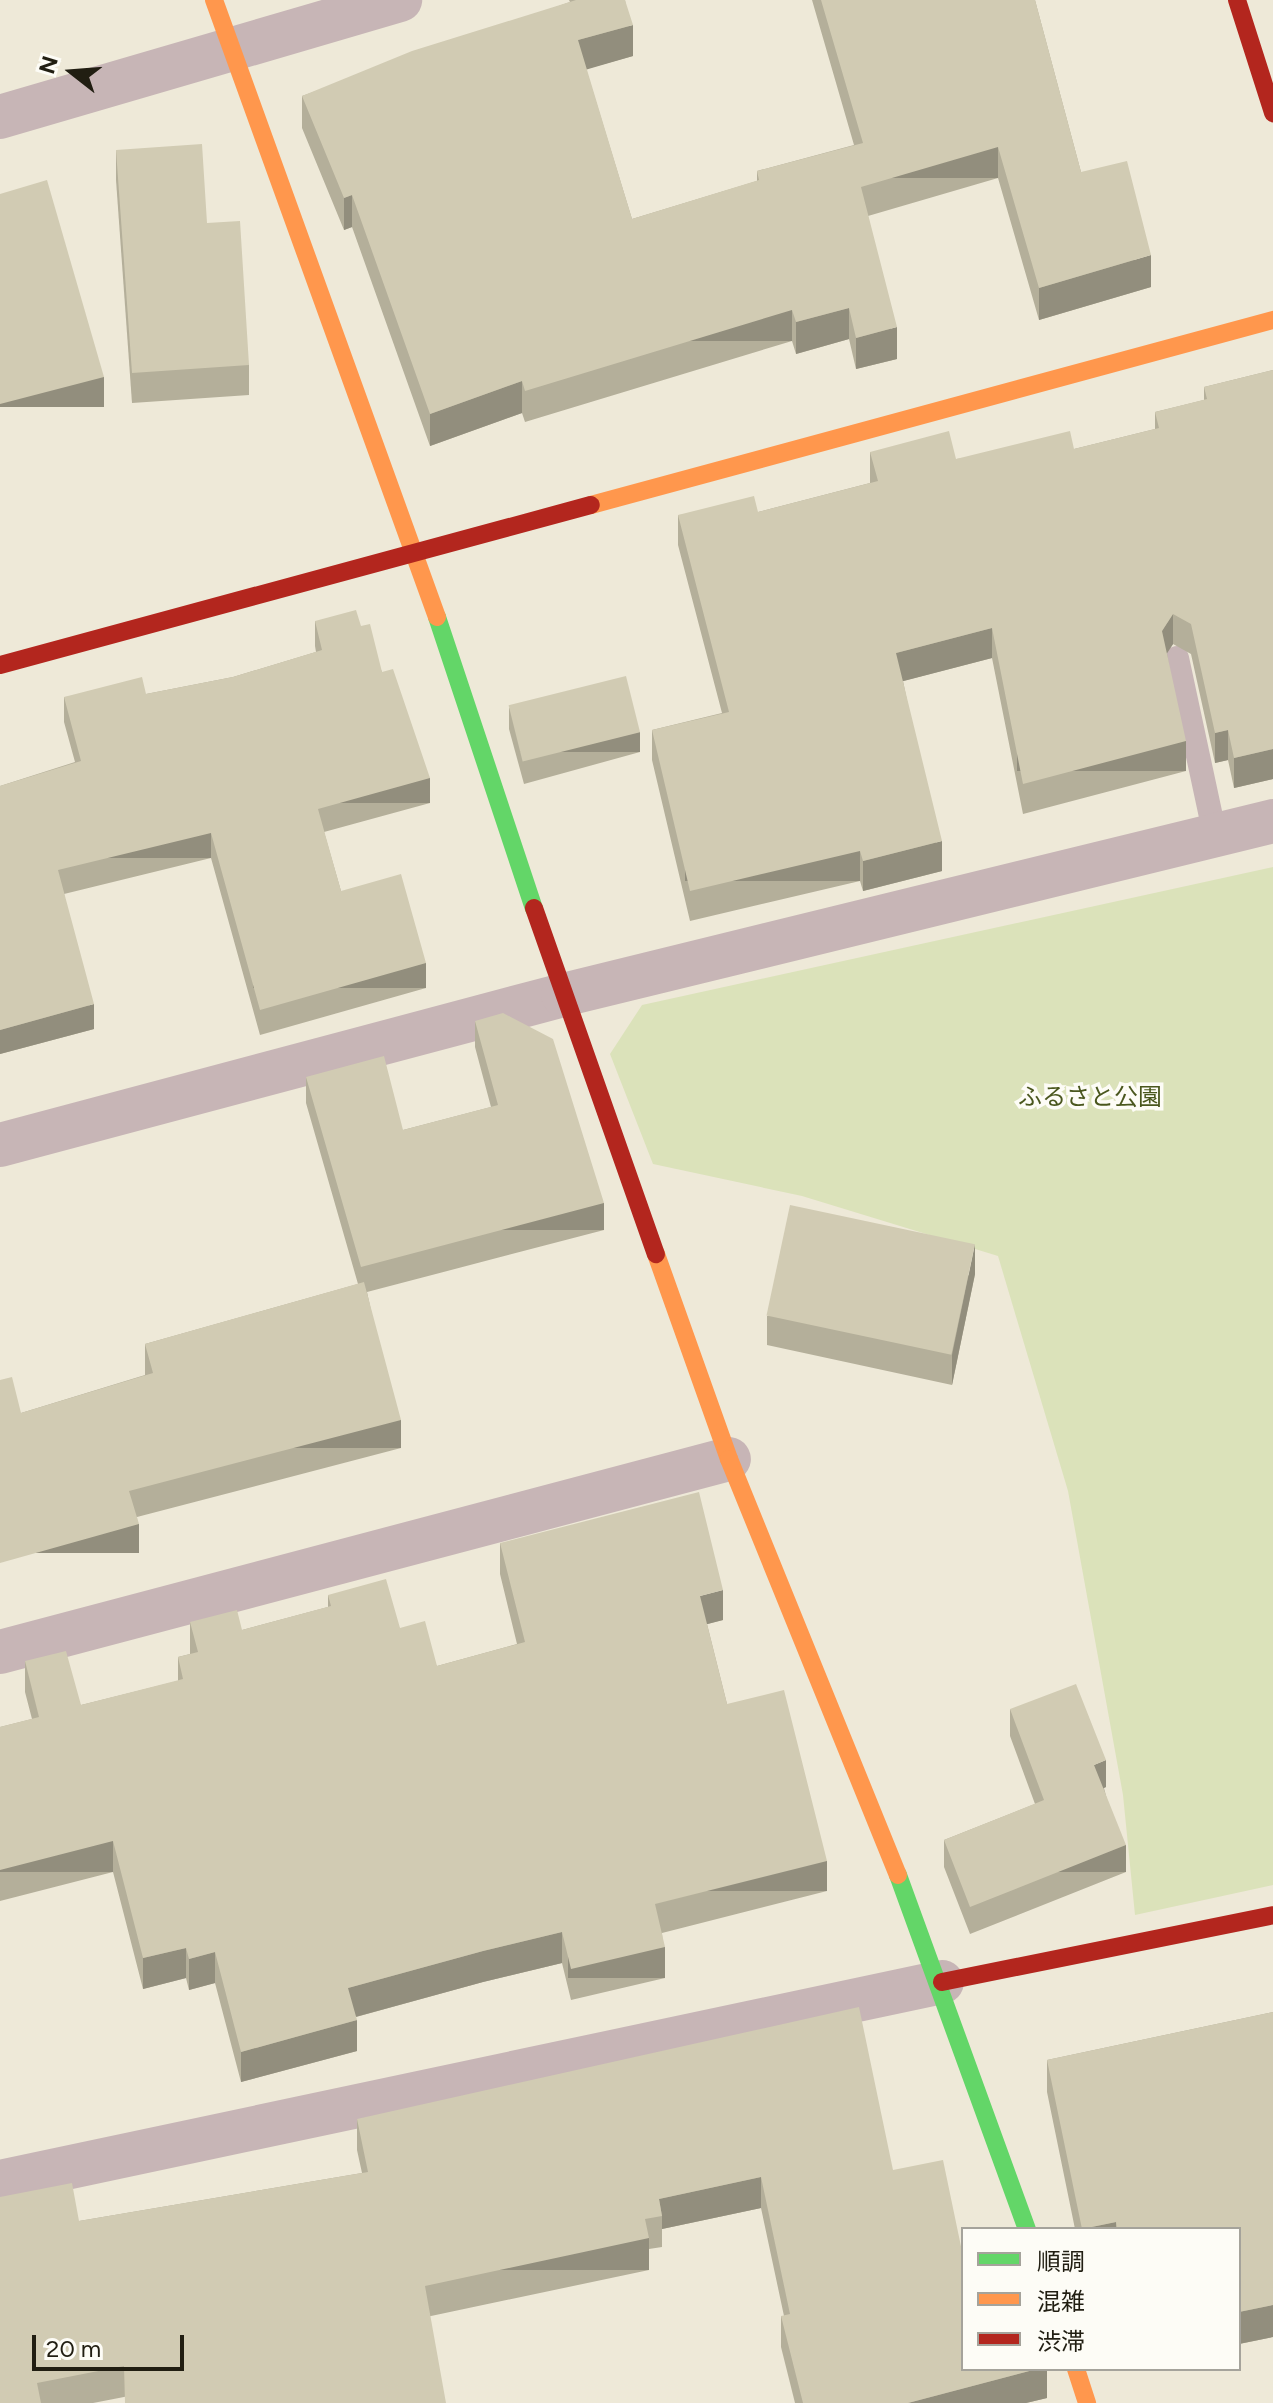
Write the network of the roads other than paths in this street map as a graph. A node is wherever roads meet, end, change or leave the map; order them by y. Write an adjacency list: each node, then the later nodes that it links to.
1 (214, 0): 4 (street)
2 (400, 0): 4 (street)
3 (1237, 0): 5 (street)
4 (232, 49): 6 (street); 8 (street)
5 (1273, 113)
6 (0, 117)
7 (1273, 320): 8 (street)
8 (416, 553): 10 (street); 13 (street)
9 (1177, 658): 12 (lane)
10 (0, 665)
11 (1273, 821): 12 (street)
12 (1215, 835): 13 (street)
13 (563, 995): 14 (street); 15 (street)
14 (0, 1145)
15 (729, 1459): 16 (street); 18 (street)
16 (0, 1652)
17 (1273, 1915): 18 (street)
18 (942, 1982): 19 (street); 20 (street)
19 (0, 2182)
20 (1026, 2227)
21 (1077, 2371): 22 (street)
22 (1087, 2403)

